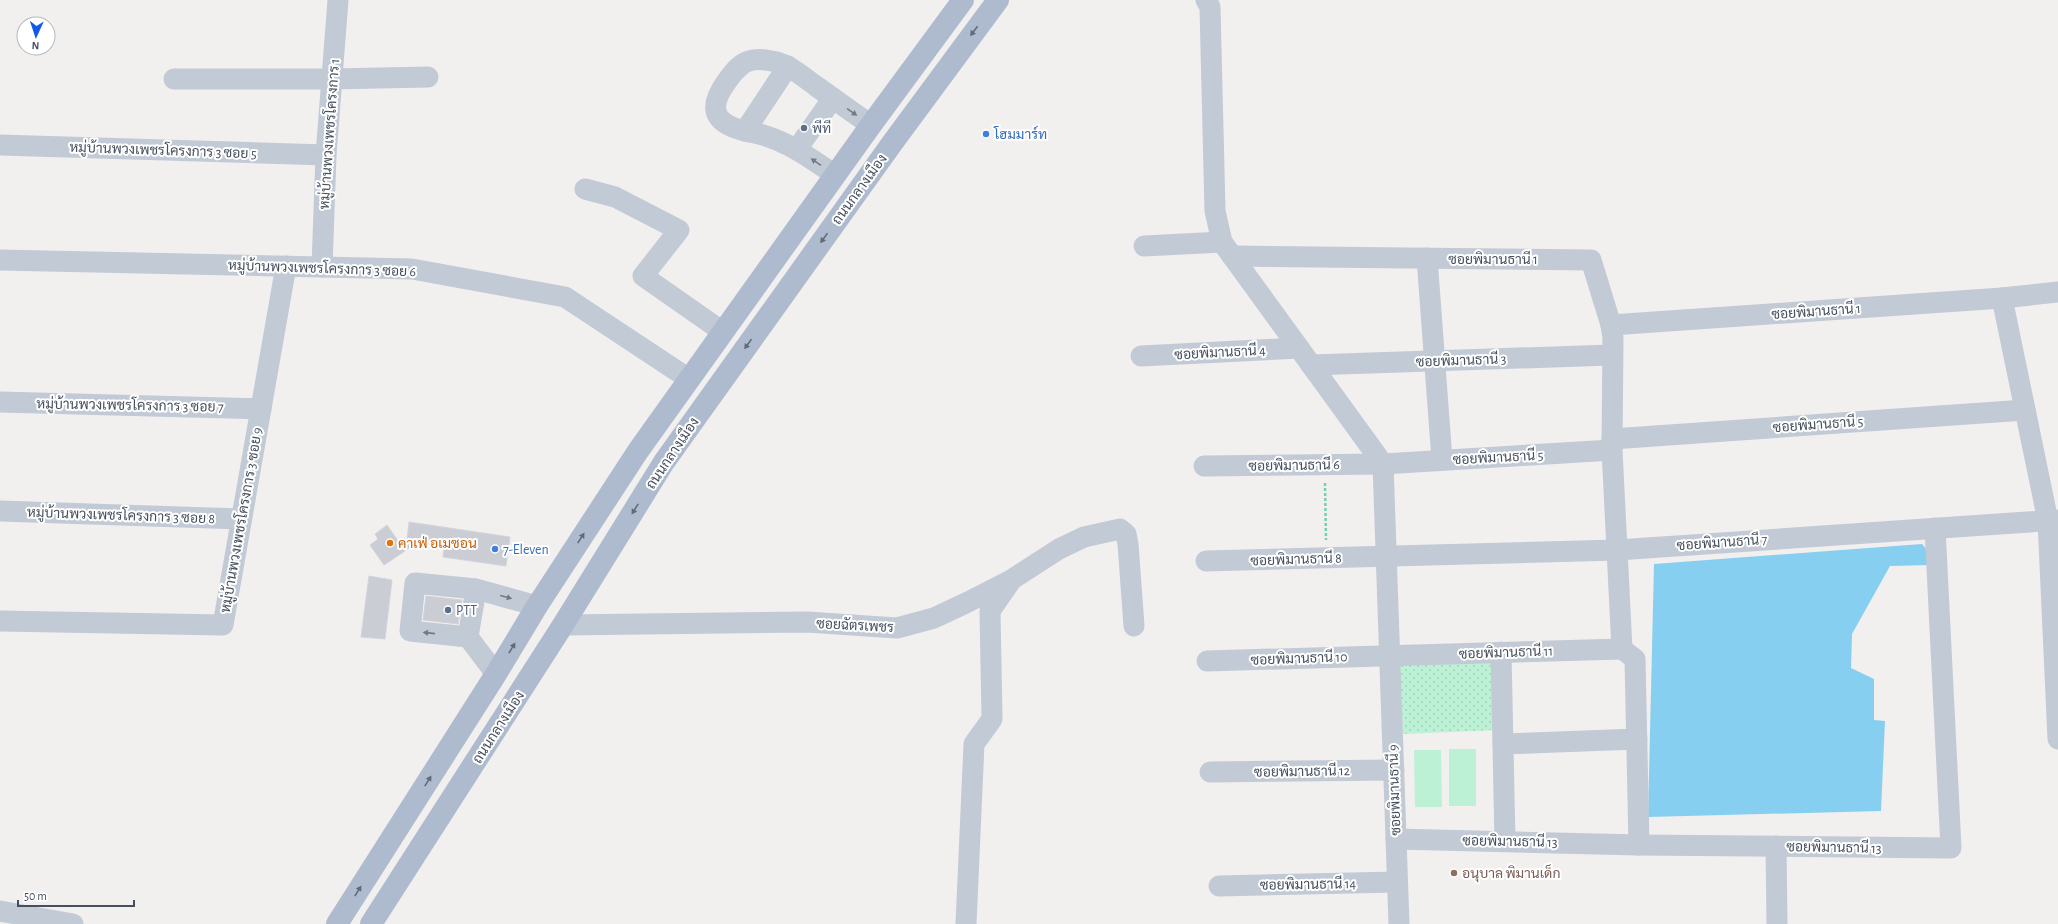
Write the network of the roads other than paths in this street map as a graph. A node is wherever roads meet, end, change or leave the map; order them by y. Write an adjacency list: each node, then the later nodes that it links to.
1 (338, 0): 8 (street, หมู่บ้านพวงเพชรโครงการ 1)
2 (963, 0): 10 (main road, ถนนกลางเมือง)
3 (998, 0): 12 (main road, ถนนกลางเมือง, one-way to 12)
4 (1206, 0): 19 (street)
5 (788, 66): 9 (street); 11 (street); 11 (street)
6 (428, 77): 8 (street)
7 (174, 78): 8 (street)
8 (332, 79): 15 (street, หมู่บ้านพวงเพชรโครงการ 1)
9 (833, 98): 10 (street, one-way to 10); 14 (street)
10 (871, 125): 12 (main road); 16 (main road, ถนนกลางเมือง)
11 (745, 131): 14 (street)
12 (893, 142): 52 (main road, ถนนกลางเมือง, one-way to 52)
13 (0, 144): 15 (street, หมู่บ้านพวงเพชรโครงการ 3 ซอย 5)
14 (797, 149): 16 (street, one-way to 14)
15 (326, 155): 23 (street, หมู่บ้านพวงเพชรโครงการ 1)
16 (835, 175): 27 (main road, ถนนกลางเมือง)
17 (585, 189): 27 (street)
18 (1144, 246): 19 (street, ซอยพิมานธานี 1)
19 (1227, 249): 20 (street, ซอยพิมานธานี 1); 28 (street)
20 (1427, 258): 26 (street, ซอยพิมานธานี 1); 31 (street)
21 (0, 260): 22 (street, หมู่บ้านพวงเพชรโครงการ 3 ซอย 6)
22 (286, 266): 23 (street, หมู่บ้านพวงเพชรโครงการ 3 ซอย 6); 35 (street, หมู่บ้านพวงเพชรโครงการ 3 ซอย 9)
23 (322, 267): 33 (street, หมู่บ้านพวงเพชรโครงการ 3 ซอย 6)
24 (2058, 292): 25 (street, ซอยพิมานธานี 1)
25 (2002, 298): 26 (street, ซอยพิมานธานี 1); 36 (street)
26 (1611, 325): 29 (street)
27 (723, 332): 33 (main road, ถนนกลางเมือง)
28 (1299, 348): 30 (street, ซอยพิมานธานี 4); 32 (street)
29 (1611, 355): 31 (street, ซอยพิมานธานี 3); 37 (street)
30 (1141, 356)
31 (1435, 361): 32 (street, ซอยพิมานธานี 3); 38 (street)
32 (1311, 365): 39 (street)
33 (690, 379): 50 (main road, ถนนกลางเมือง, one-way to 33)
34 (0, 402): 35 (street, หมู่บ้านพวงเพชรโครงการ 3 ซอย 7)
35 (261, 409): 42 (street, หมู่บ้านพวงเพชรโครงการ 3 ซอย 9)
36 (2025, 410): 37 (street, ซอยพิมานธานี 5); 43 (street)
37 (1612, 445): 38 (street, ซอยพิมานธานี 5); 45 (street)
38 (1442, 460): 39 (street, ซอยพิมานธานี 5)
39 (1383, 464): 40 (street, ซอยพิมานธานี 6); 46 (street, ซอยพิมานธานี 9)
40 (1204, 466)
41 (0, 511): 42 (street, หมู่บ้านพวงเพชรโครงการ 3 ซอย 8)
42 (241, 519): 51 (street, หมู่บ้านพวงเพชรโครงการ 3 ซอย 9)
43 (2053, 520): 44 (street, ซอยพิมานธานี 7); 61 (street)
44 (1935, 528): 45 (street, ซอยพิมานธานี 7); 68 (street, ซอยพิมานธานี 13)
45 (1617, 550): 46 (street, ซอยพิมานธานี 7); 55 (street)
46 (1386, 556): 47 (street, ซอยพิมานธานี 8); 57 (street, ซอยพิมานธานี 9)
47 (1206, 561)
48 (1011, 580): 52 (street, ซอยฉัตรเพชร); 53 (street, ซอยฉัตรเพชร); 75 (street)
49 (476, 589): 50 (street, one-way to 50); 54 (street); 54 (street, one-way to 49)
50 (537, 606): 59 (main road, ถนนกลางเมือง, one-way to 50)
51 (0, 621)
52 (563, 625): 74 (main road, ถนนกลางเมือง)
53 (1134, 626)
54 (468, 637): 59 (street)
55 (1622, 649): 56 (street, ซอยพิมานธานี 11); 60 (street)
56 (1501, 652): 57 (street, ซอยพิมานธานี 11); 62 (street)
57 (1390, 656): 58 (street, ซอยพิมานธานี 10); 63 (street, ซอยพิมานธานี 9)
58 (1208, 661)
59 (496, 674): 73 (main road, ถนนกลางเมือง, one-way to 59)
60 (1637, 739): 62 (street); 67 (street)
61 (2058, 739)
62 (1503, 744): 66 (street)
63 (1394, 770): 64 (street, ซอยพิมานธานี 12); 65 (street, ซอยพิมานธานี 9)
64 (1210, 772)
65 (1396, 839): 66 (street, ซอยพิมานธานี 13); 69 (street, ซอยพิมานธานี 9)
66 (1505, 841): 67 (street, ซอยพิมานธานี 13)
67 (1639, 845): 68 (street, ซอยพิมานธานี 13)
68 (1776, 846): 77 (street)
69 (1397, 882): 70 (street, ซอยพิมานธานี 14); 76 (street, ซอยพิมานธานี 9)
70 (1218, 886)
71 (0, 912): 72 (street)
72 (73, 924)
73 (337, 924)
74 (371, 924)
75 (966, 924)
76 (1399, 924)
77 (1777, 924)

